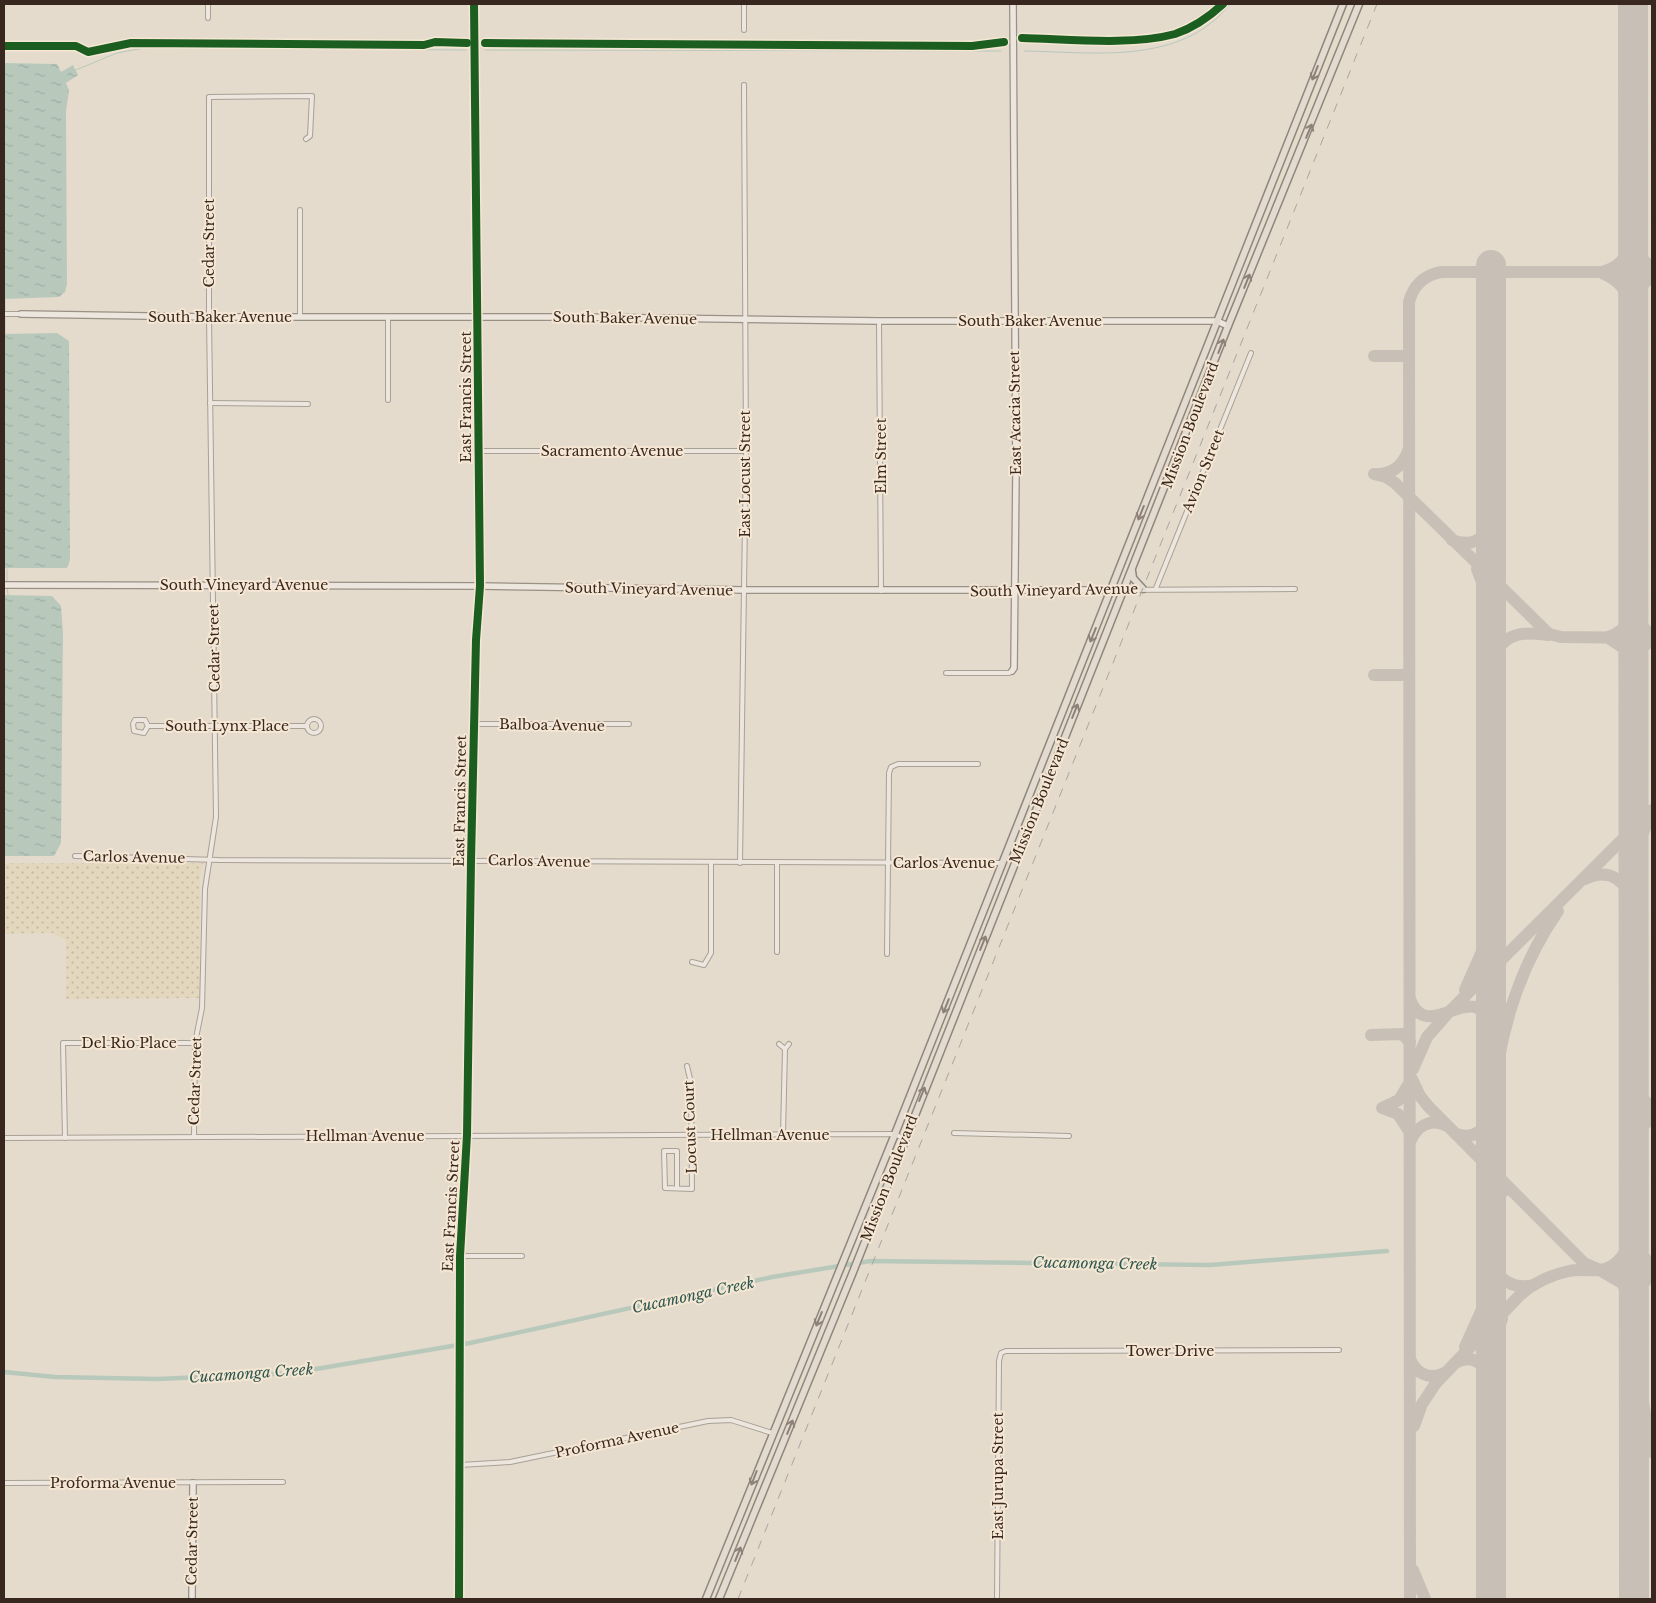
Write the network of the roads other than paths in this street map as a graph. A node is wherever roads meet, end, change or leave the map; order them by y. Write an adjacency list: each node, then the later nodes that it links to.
1 (208, 4): 7 (street)
2 (474, 4): 17 (street, East Francis Street)
3 (744, 4): 8 (street)
4 (1013, 4): 19 (street, East Acacia Street)
5 (1343, 4): 21 (main road, Mission Boulevard, one-way to 21)
6 (1360, 4): 22 (main road, Mission Boulevard, one-way to 6)
7 (208, 18)
8 (744, 30)
9 (744, 85): 18 (street, East Locust Street)
10 (306, 139): 14 (street, Cedar Street)
11 (300, 210): 15 (street)
12 (4, 314): 13 (street)
13 (21, 314): 14 (street, South Baker Avenue)
14 (209, 317): 15 (street, South Baker Avenue); 25 (street, Cedar Street)
15 (300, 317): 16 (street, South Baker Avenue)
16 (388, 317): 17 (street, South Baker Avenue); 24 (street)
17 (478, 317): 18 (street, South Baker Avenue); 27 (street, East Francis Street)
18 (745, 319): 20 (street, South Baker Avenue); 28 (street, East Locust Street)
19 (1014, 320): 20 (street, South Baker Avenue); 21 (street, South Baker Avenue); 40 (street, East Acacia Street)
20 (879, 321): 39 (street, Elm Street)
21 (1217, 321): 22 (street, South Baker Avenue); 38 (main road, Mission Boulevard, one-way to 38)
22 (1228, 326): 29 (main road, Mission Boulevard, one-way to 22)
23 (1251, 353): 33 (street, Avion Street)
24 (388, 400)
25 (210, 403): 26 (street); 31 (street, Cedar Street)
26 (308, 404)
27 (479, 451): 28 (street, Sacramento Avenue); 32 (street, East Francis Street)
28 (746, 451): 37 (street, East Locust Street)
29 (1132, 569): 34 (main road, Mission Boulevard); 35 (main road)
30 (4, 585): 31 (street, South Vineyard Avenue)
31 (213, 586): 32 (street, South Vineyard Avenue); 46 (street, Cedar Street)
32 (480, 586): 37 (street, South Vineyard Avenue); 43 (street, East Francis Street)
33 (1156, 588): 35 (street, South Vineyard Avenue); 36 (street, South Vineyard Avenue)
34 (1124, 589): 35 (street, South Vineyard Avenue); 38 (street, South Vineyard Avenue); 74 (main road, Mission Boulevard, one-way to 34)
35 (1143, 589)
36 (1294, 589)
37 (745, 590): 39 (street, South Vineyard Avenue); 53 (street, East Locust Street)
38 (1111, 590): 40 (street, South Vineyard Avenue); 56 (main road, Mission Boulevard, one-way to 56)
39 (881, 591): 40 (street, South Vineyard Avenue)
40 (1015, 591): 41 (street, East Acacia Street)
41 (1012, 671): 42 (street)
42 (946, 673)
43 (474, 724): 44 (street, Balboa Avenue); 51 (street, East Francis Street)
44 (630, 724)
45 (148, 726): 45 (street, South Lynx Place); 46 (street, South Lynx Place)
46 (215, 726): 47 (street, South Lynx Place); 50 (street, Cedar Street)
47 (306, 726)
48 (978, 764): 55 (street)
49 (75, 856): 50 (street, Carlos Avenue)
50 (211, 859): 51 (street, Carlos Avenue); 60 (street, Cedar Street)
51 (471, 860): 52 (street, Carlos Avenue); 68 (street, East Francis Street)
52 (711, 862): 53 (street, Carlos Avenue); 59 (street)
53 (740, 862): 54 (street, Carlos Avenue)
54 (777, 863): 55 (street, Carlos Avenue); 57 (street)
55 (889, 863): 56 (street, Carlos Avenue); 58 (street)
56 (1002, 863): 67 (main road, Mission Boulevard, one-way to 67)
57 (777, 952)
58 (887, 954)
59 (692, 962)
60 (195, 1043): 71 (street, Cedar Street); 73 (street, Del Rio Place)
61 (779, 1044): 63 (street)
62 (789, 1044): 63 (street)
63 (785, 1049): 66 (street)
64 (687, 1066): 69 (street, Locust Court)
65 (954, 1133): 70 (street)
66 (783, 1134): 67 (street, Hellman Avenue); 69 (street, Hellman Avenue)
67 (895, 1134): 74 (street, Hellman Avenue); 80 (main road, Mission Boulevard, one-way to 80)
68 (468, 1135): 69 (street, Hellman Avenue); 71 (street, Hellman Avenue); 76 (street, East Francis Street)
69 (690, 1135): 75 (street, Locust Court)
70 (1069, 1136)
71 (194, 1137): 73 (street, Hellman Avenue)
72 (4, 1138): 73 (street, Hellman Avenue)
73 (65, 1138)
74 (904, 1139): 88 (main road, Mission Boulevard, one-way to 74)
75 (677, 1188): 75 (street)
76 (460, 1256): 77 (street); 81 (street, East Francis Street)
77 (522, 1256)
78 (1339, 1350): 79 (street, Tower Drive)
79 (1001, 1353): 89 (street, East Jurupa Street)
80 (772, 1433): 81 (street, Proforma Avenue); 87 (main road, Mission Boulevard, one-way to 87)
81 (460, 1465): 86 (street, East Francis Street)
82 (283, 1482): 84 (street, Proforma Avenue)
83 (4, 1483): 84 (street, Proforma Avenue)
84 (193, 1483): 85 (street, Cedar Street)
85 (192, 1599)
86 (459, 1599)
87 (706, 1599)
88 (719, 1599)
89 (997, 1599)

